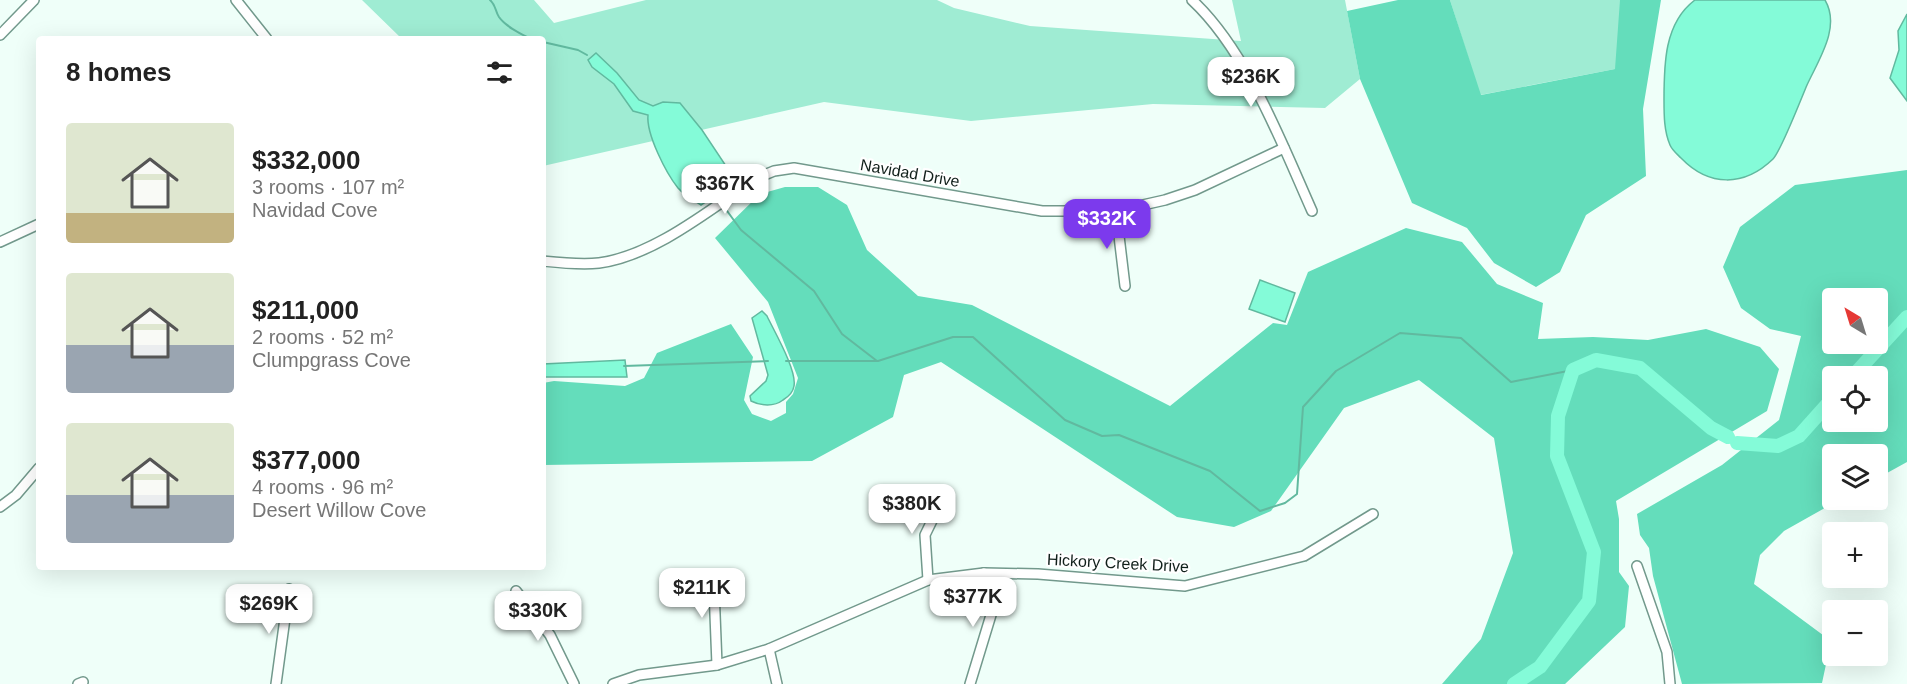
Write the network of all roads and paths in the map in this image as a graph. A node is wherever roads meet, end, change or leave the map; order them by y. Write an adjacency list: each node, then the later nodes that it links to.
1 (34, 0): 4 (street)
2 (236, 0): 5 (street)
3 (1192, 0): 6 (street)
4 (0, 35)
5 (265, 36)
6 (1284, 148): 7 (street, Navidad Drive); 8 (street)
7 (1116, 211): 11 (street, Navidad Drive); 12 (street)
8 (1312, 211)
9 (36, 225): 10 (street)
10 (0, 242)
11 (546, 261)
12 (1125, 286)
13 (36, 472): 15 (street)
14 (943, 498): 19 (street)
15 (0, 507)
16 (1373, 513): 18 (street, Hickory Creek Drive)
17 (1637, 566): 30 (street)
18 (984, 573): 19 (street, Hickory Creek Drive); 29 (street)
19 (928, 580): 23 (street, Hickory Creek Drive)
20 (719, 583): 24 (street)
21 (289, 589): 25 (street)
22 (516, 591): 26 (street)
23 (769, 649): 24 (street, Hickory Creek Drive); 28 (street)
24 (717, 665): 27 (street, Hickory Creek Drive)
25 (276, 684)
26 (574, 684)
27 (613, 684)
28 (777, 684)
29 (970, 684)
30 (1670, 684)

